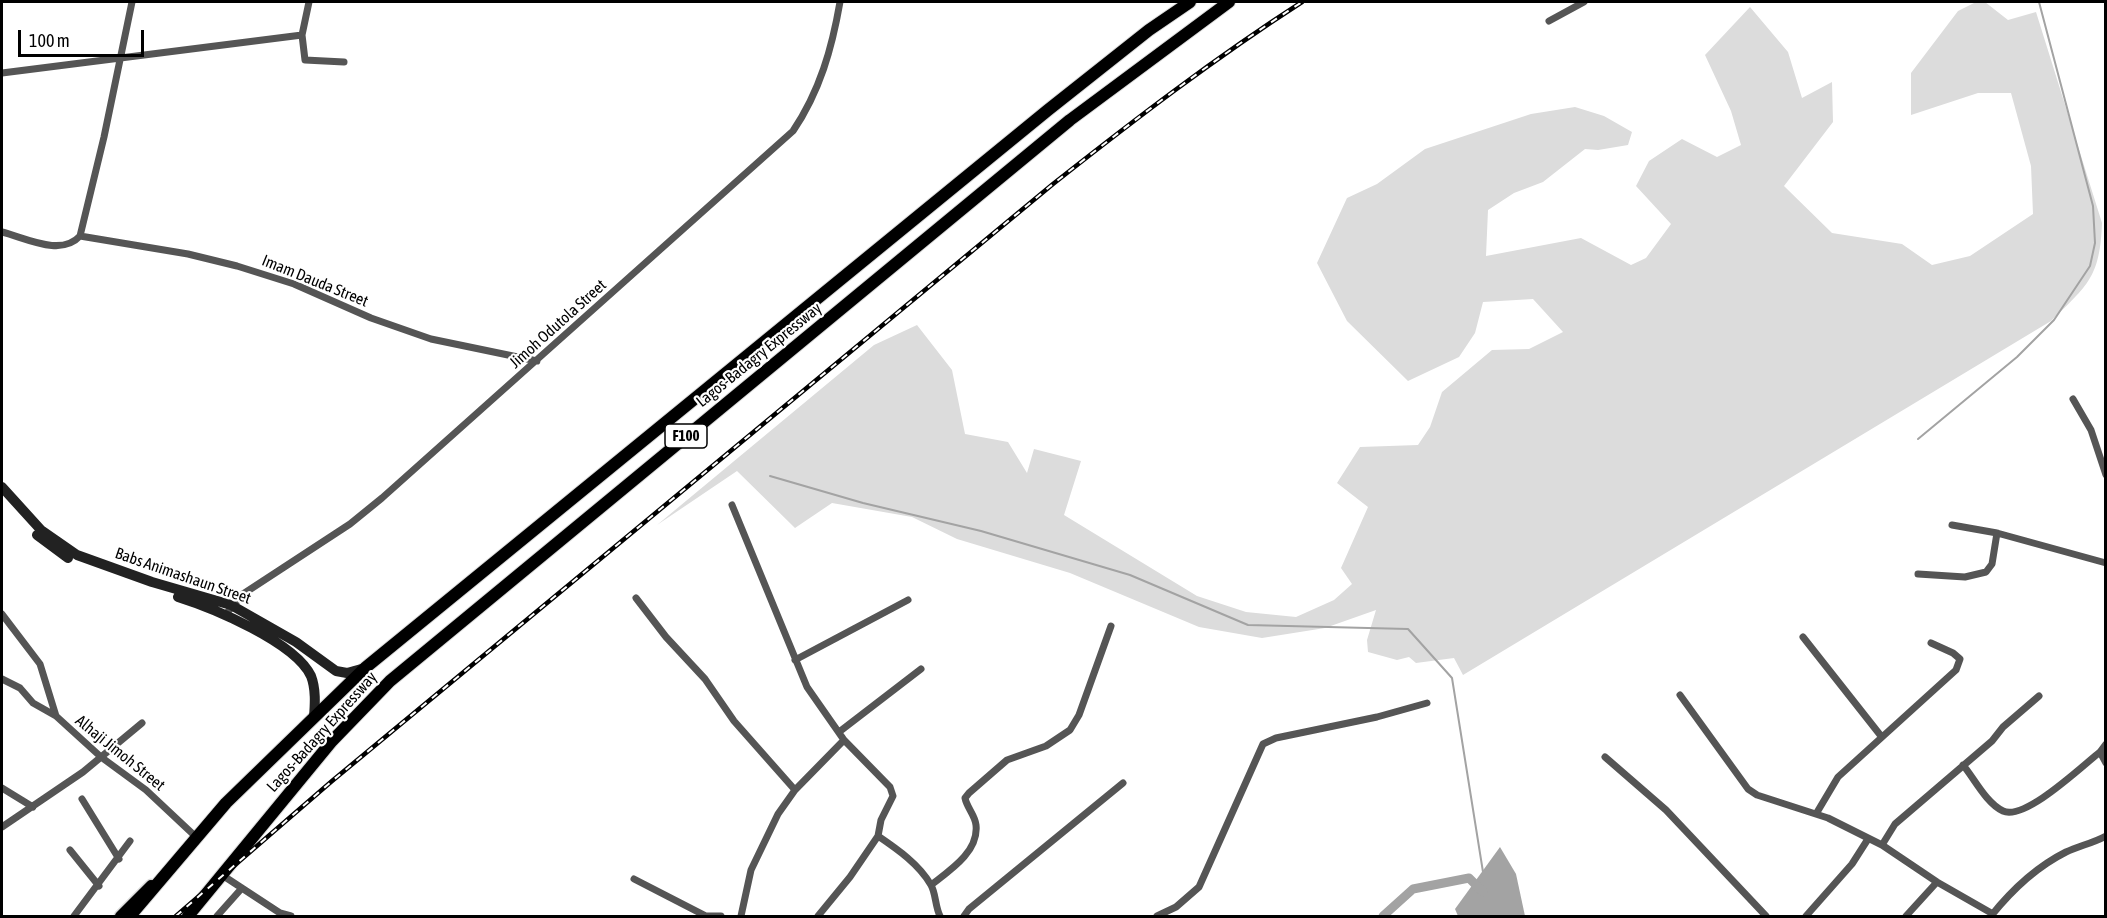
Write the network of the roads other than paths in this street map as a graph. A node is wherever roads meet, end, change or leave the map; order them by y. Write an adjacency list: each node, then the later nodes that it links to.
1 (132, 2): 9 (street)
2 (309, 2): 8 (street)
3 (840, 2): 14 (street, Jimoh Odutola Street)
4 (1190, 2): 32 (highway, Lagos-Badagry Expressway / F100)
5 (1229, 2): 66 (highway, Lagos-Badagry Expressway / F100)
6 (1584, 2): 7 (street)
7 (1549, 21)
8 (302, 34): 9 (street); 10 (street)
9 (121, 57): 11 (street); 13 (street)
10 (344, 62)
11 (2, 73)
12 (2, 232): 13 (street, Imam Dauda Street)
13 (80, 236): 14 (street, Imam Dauda Street)
14 (537, 362): 26 (street, Jimoh Odutola Street)
15 (2073, 399): 16 (street)
16 (2106, 475)
17 (2, 487): 26 (main road, Babs Animashaun Street)
18 (2, 498): 26 (main road, Babs Animashaun Street)
19 (732, 505): 31 (street)
20 (1952, 525): 21 (street)
21 (1997, 534): 22 (street); 23 (street)
22 (2106, 563)
23 (1918, 574)
24 (636, 598): 52 (street)
25 (909, 600): 31 (street)
26 (229, 609): 32 (main road, Babs Animashaun Street); 39 (main road, Babs Animashaun Street)
27 (2, 614): 38 (street, Alhaji Jimoh Street)
28 (1111, 626): 70 (street)
29 (1803, 637): 42 (street)
30 (1931, 643): 42 (street)
31 (795, 660): 41 (street)
32 (365, 668): 39 (highway, Lagos-Badagry Expressway / F100)
33 (921, 669): 41 (street)
34 (2, 679): 38 (street)
35 (1680, 695): 55 (street)
36 (2039, 696): 49 (street)
37 (1427, 703): 84 (street)
38 (56, 716): 47 (street, Alhaji Jimoh Street)
39 (314, 717): 57 (highway, Lagos-Badagry Expressway / F100)
40 (142, 723): 47 (street)
41 (839, 732): 43 (street)
42 (1881, 736): 55 (street)
43 (844, 740): 52 (street); 58 (street)
44 (2106, 744): 45 (street)
45 (2100, 752): 48 (street); 49 (street)
46 (1605, 757): 85 (street)
47 (101, 758): 54 (street); 57 (street, Alhaji Jimoh Street)
48 (2106, 763)
49 (1963, 765): 62 (street)
50 (1123, 783): 83 (street)
51 (2, 788): 54 (street)
52 (795, 790): 80 (street)
53 (82, 799): 64 (street)
54 (33, 807): 56 (street)
55 (1816, 814): 60 (street)
56 (2, 827)
57 (195, 836): 65 (highway, Lagos-Badagry Expressway / F100)
58 (878, 836): 70 (street); 81 (street)
59 (2106, 836): 72 (street)
60 (1869, 839): 62 (street); 86 (street)
61 (130, 841): 64 (street)
62 (1882, 845): 68 (street)
63 (70, 850): 69 (street)
64 (119, 859): 69 (street)
65 (163, 874): 74 (main road, Lagos-Badagry Expressway); 75 (highway, Lagos-Badagry Expressway / F100)
66 (222, 875): 71 (street); 76 (highway, Lagos-Badagry Expressway / F100)
67 (634, 879): 79 (street)
68 (1937, 882): 72 (street); 87 (street)
69 (99, 885): 73 (street)
70 (931, 885): 82 (street)
71 (242, 888): 77 (street); 78 (street)
72 (1992, 915)
73 (74, 916)
74 (120, 916)
75 (130, 916)
76 (188, 916)
77 (218, 916)
78 (291, 916)
79 (721, 916)
80 (741, 916)
81 (818, 916)
82 (940, 916)
83 (964, 916)
84 (1157, 916)
85 (1766, 916)
86 (1806, 916)
87 (1906, 916)

